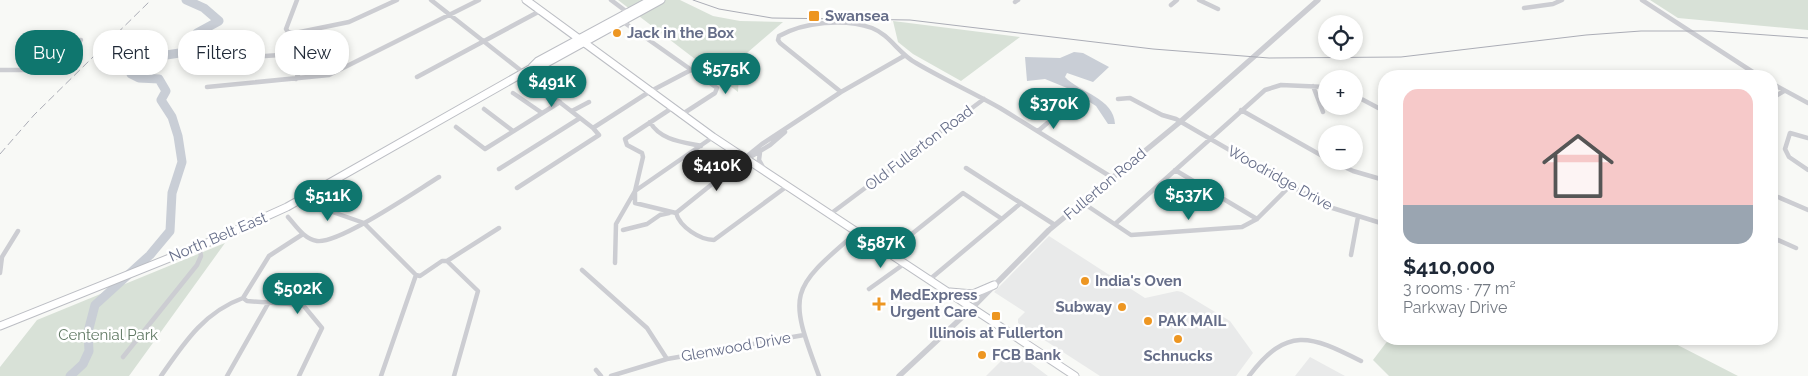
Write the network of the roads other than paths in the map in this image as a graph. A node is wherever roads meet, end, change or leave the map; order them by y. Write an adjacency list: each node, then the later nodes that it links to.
1 (297, 0): 2 (street)
2 (397, 0)
3 (430, 0): 19 (street)
4 (479, 0): 19 (street)
5 (526, 0): 17 (main road)
6 (611, 0): 18 (street)
7 (651, 0): 18 (main road)
8 (1177, 0): 14 (street)
9 (1199, 0): 16 (street)
10 (1318, 0): 60 (street, Fullerton Road)
11 (1562, 0): 15 (street)
12 (1642, 0): 27 (street)
13 (660, 1): 20 (main road)
14 (1171, 5)
15 (1524, 8)
16 (1218, 9)
17 (540, 11): 21 (street); 22 (main road)
18 (627, 12): 22 (main road)
19 (450, 15): 21 (street); 31 (street)
20 (622, 21): 22 (main road); 26 (street)
21 (484, 41): 28 (street); 30 (street)
22 (581, 41): 28 (main road, North Belt East); 38 (main road)
23 (904, 56): 39 (street); 39 (street); 44 (street)
24 (0, 70): 25 (street)
25 (15, 70)
26 (691, 70): 38 (street); 57 (street)
27 (1751, 70)
28 (525, 72): 42 (street); 86 (main road, North Belt East)
29 (298, 75): 31 (street)
30 (417, 77)
31 (296, 79): 34 (street)
32 (1313, 86): 33 (street); 43 (street); 54 (street)
33 (1318, 86)
34 (207, 87)
35 (572, 87): 42 (street)
36 (1778, 87): 37 (street)
37 (1784, 90): 41 (street); 50 (street)
38 (649, 92): 51 (main road); 62 (street)
39 (841, 92): 63 (street)
40 (513, 93): 56 (street)
41 (1778, 94)
42 (554, 96): 47 (street)
43 (1318, 98)
44 (984, 99): 65 (street, Old Fullerton Road); 92 (street, Old Fullerton Road)
45 (1118, 99): 60 (street, Woodridge Drive)
46 (1363, 100): 52 (street)
47 (560, 102): 55 (street); 56 (street)
48 (589, 102): 55 (street)
49 (1071, 103): 65 (street)
50 (1808, 103)
51 (672, 108): 57 (main road); 59 (street)
52 (1378, 108)
53 (484, 109): 64 (street)
54 (1241, 110): 68 (street); 71 (street)
55 (572, 111): 58 (street)
56 (542, 113): 64 (street)
57 (681, 115): 66 (main road)
58 (580, 118): 62 (street); 74 (street)
59 (650, 122): 69 (street); 85 (street)
60 (1180, 122): 68 (street, Woodridge Drive); 80 (street, Fullerton Road)
61 (456, 127): 64 (street)
62 (593, 128): 84 (street)
63 (789, 128): 70 (street); 72 (street)
64 (513, 131)
65 (1038, 131): 80 (street, Old Fullerton Road)
66 (713, 137): 69 (street); 72 (main road)
67 (1808, 138): 77 (street)
68 (1210, 139): 75 (street); 82 (street, Woodridge Drive)
69 (701, 146): 85 (street)
70 (760, 152): 72 (street); 78 (street)
71 (1318, 153)
72 (746, 159): 78 (main road); 91 (street)
73 (966, 168): 88 (street)
74 (499, 169)
75 (1175, 170): 96 (street); 99 (street)
76 (1351, 170): 81 (street)
77 (1808, 170)
78 (765, 173): 83 (main road)
79 (439, 177): 97 (street)
80 (1113, 178): 89 (street, Fullerton Road)
81 (1378, 178)
82 (1290, 186): 94 (street, Woodridge Drive); 96 (street)
83 (786, 187): 91 (street); 92 (main road)
84 (517, 188)
85 (635, 191): 91 (street); 112 (street)
86 (308, 196): 97 (street); 107 (main road, North Belt East)
87 (1778, 197): 90 (street)
88 (1022, 203): 95 (street); 100 (street)
89 (1083, 203): 99 (street); 100 (street, Fullerton Road)
90 (1808, 210)
91 (676, 213): 102 (street)
92 (829, 215): 104 (main road)
93 (288, 217): 105 (street)
94 (1358, 217): 98 (street, Woodridge Drive); 110 (street)
95 (1002, 219): 109 (street); 117 (street)
96 (1258, 219): 99 (street)
97 (364, 222): 105 (street); 116 (street)
98 (1378, 222)
99 (1115, 224)
100 (1055, 225): 118 (street, Fullerton Road)
101 (499, 228): 111 (street)
102 (623, 230)
103 (18, 232): 115 (street)
104 (856, 233): 109 (main road); 125 (street)
105 (303, 234): 121 (street)
106 (1778, 240): 108 (street)
107 (199, 246): 124 (main road, North Belt East); 126 (street)
108 (1796, 248)
109 (888, 254): 113 (main road)
110 (1351, 255)
111 (447, 262): 116 (street); 134 (street)
112 (615, 263)
113 (904, 264): 117 (main road); 119 (street)
114 (582, 270): 127 (street, Glenwood Drive)
115 (0, 273)
116 (416, 275): 133 (street)
117 (929, 280): 120 (main road)
118 (994, 285): 120 (main road); 123 (street, Fullerton Road)
119 (869, 290)
120 (944, 290): 123 (main road)
121 (243, 298): 122 (street); 130 (street)
122 (268, 302): 131 (street); 132 (street)
123 (972, 308): 138 (street, Fullerton Road); 139 (main road)
124 (0, 326)
125 (804, 335): 127 (street, Glenwood Drive); 137 (street)
126 (124, 357)
127 (667, 359): 136 (street, Glenwood Drive)
128 (1361, 361): 140 (street)
129 (596, 370): 135 (street)
130 (160, 376)
131 (228, 376)
132 (299, 376)
133 (382, 376)
134 (454, 376)
135 (601, 376)
136 (611, 376)
137 (819, 376)
138 (899, 376)
139 (1075, 376)
140 (1249, 376)

